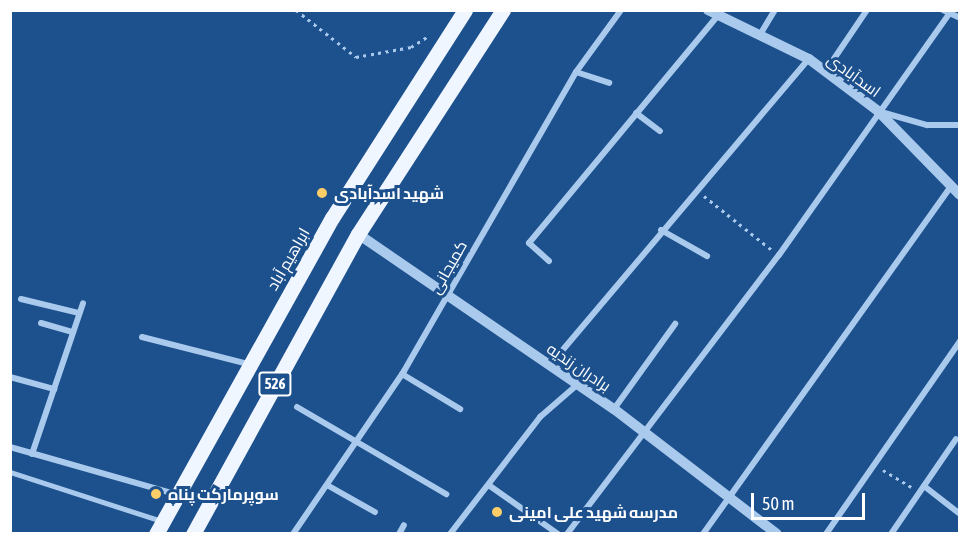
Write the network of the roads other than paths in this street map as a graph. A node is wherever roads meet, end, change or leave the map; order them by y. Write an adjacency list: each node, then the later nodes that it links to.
1 (465, 10): 34 (main road, ابراهیم آباد / 526)
2 (502, 10): 22 (main road, 526)
3 (621, 10): 12 (street, کمیجانی)
4 (775, 10): 10 (street)
5 (867, 10): 13 (street)
6 (943, 10): 8 (street)
7 (713, 13): 10 (street, اسدآبادی); 16 (street)
8 (951, 13): 9 (street); 15 (street)
9 (960, 18)
10 (761, 33): 11 (street, اسدآبادی)
11 (809, 59): 13 (street, اسدآبادی); 21 (street)
12 (576, 72): 14 (street); 25 (street, کمیجانی)
13 (824, 75): 15 (street, اسدآبادی)
14 (609, 83)
15 (878, 111): 17 (street); 19 (street, اسدآبادی); 43 (street)
16 (636, 113): 18 (street); 24 (street)
17 (960, 125)
18 (660, 131)
19 (949, 189): 20 (street, اسدآبادی); 54 (street)
20 (960, 195)
21 (661, 230): 23 (street); 35 (street)
22 (358, 234): 25 (street, برادران زندیه); 59 (main road, 526)
23 (706, 256)
24 (549, 261)
25 (448, 294): 35 (street, برادران زندیه); 36 (street, کمیجانی)
26 (21, 298): 28 (street)
27 (83, 303): 28 (street)
28 (79, 313): 31 (street)
29 (41, 323): 31 (street)
30 (675, 324): 42 (street)
31 (73, 332): 39 (street)
32 (142, 337): 34 (street)
33 (960, 341): 67 (street)
34 (248, 363): 52 (main road, ابراهیم آباد / 526)
35 (549, 365): 38 (street, برادران زندیه)
36 (402, 374): 41 (street); 44 (street, کمیجانی)
37 (10, 378): 39 (street)
38 (578, 384): 42 (street, برادران زندیه); 50 (street)
39 (54, 389): 47 (street)
40 (297, 407): 44 (street)
41 (460, 409)
42 (614, 409): 43 (street, برادران زندیه)
43 (645, 432): 54 (street, برادران زندیه); 64 (street)
44 (359, 439): 49 (street, کمیجانی); 53 (street)
45 (956, 439): 51 (street)
46 (10, 447): 47 (street)
47 (32, 454): 52 (street)
48 (10, 472): 58 (lane)
49 (327, 485): 55 (street); 60 (street, کمیجانی)
50 (490, 486): 62 (street); 63 (street)
51 (924, 486): 56 (street); 68 (street)
52 (175, 494): 58 (main road, ابراهیم آباد / 526)
53 (446, 494)
54 (729, 498): 65 (street); 66 (street, برادران زندیه)
55 (375, 512)
56 (960, 514)
57 (404, 525): 61 (street)
58 (158, 527)
59 (193, 534)
60 (293, 534)
61 (399, 534)
62 (450, 534)
63 (558, 534)
64 (567, 534)
65 (703, 534)
66 (777, 534)
67 (826, 534)
68 (891, 534)

